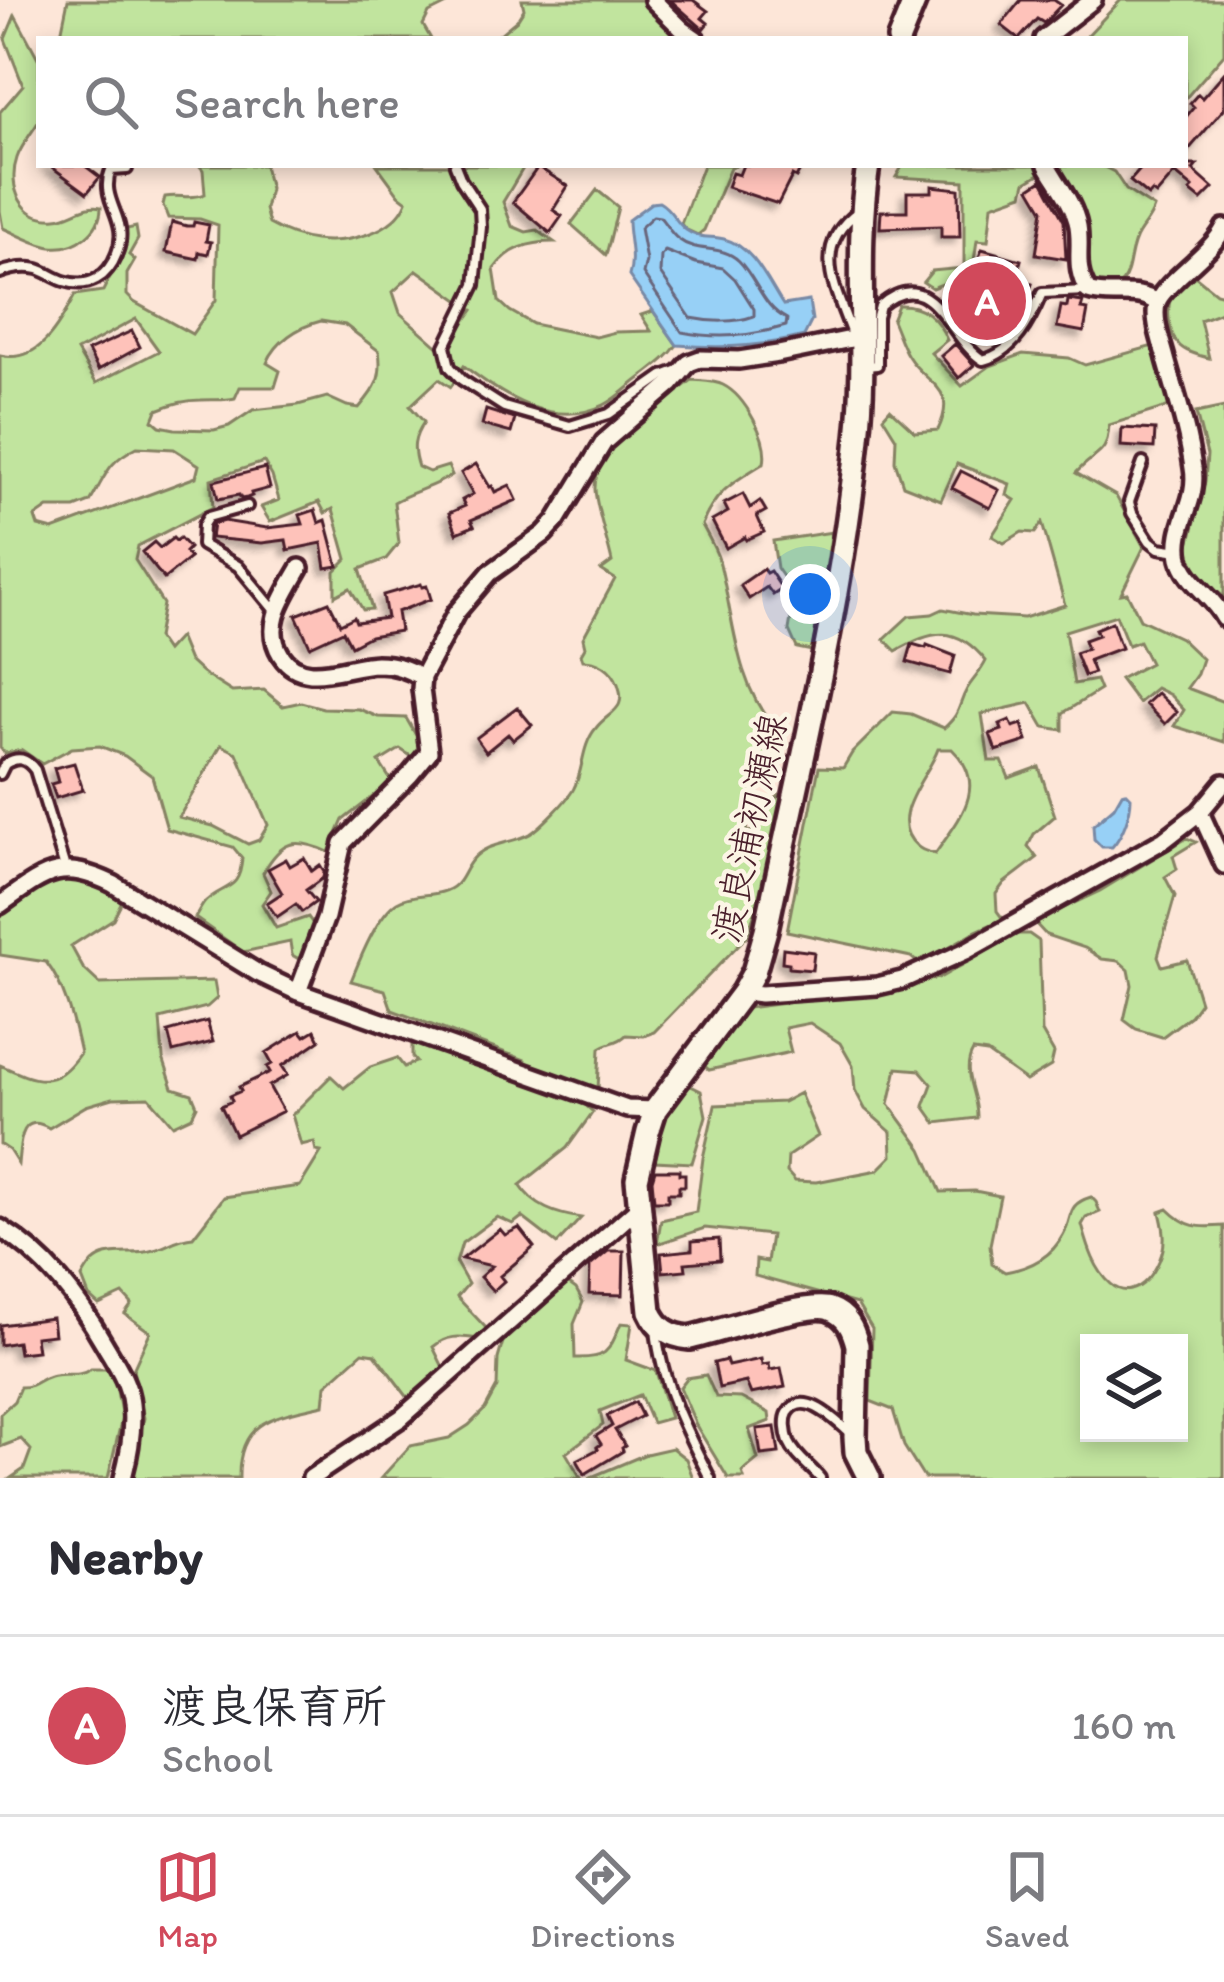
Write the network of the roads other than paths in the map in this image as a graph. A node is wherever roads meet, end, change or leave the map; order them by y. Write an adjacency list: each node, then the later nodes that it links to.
1 (653, 0): 4 (street)
2 (915, 0): 5 (main road)
3 (1093, 0): 6 (street)
4 (692, 36)
5 (899, 36)
6 (1047, 36)
7 (456, 168): 18 (lane)
8 (868, 168): 11 (main road, 渡良浦初瀬線)
9 (1049, 168): 14 (street)
10 (127, 169): 13 (lane)
11 (864, 208): 16 (main road, 渡良浦初瀬線); 16 (lane)
12 (1224, 228): 15 (street)
13 (0, 274)
14 (1088, 291): 15 (street); 17 (lane)
15 (1157, 303): 21 (street)
16 (857, 338): 17 (main road, 渡良浦初瀬線); 18 (street)
17 (860, 367): 33 (main road, 渡良浦初瀬線)
18 (680, 370): 25 (street)
19 (1143, 463): 21 (lane)
20 (247, 506): 23 (lane)
21 (1179, 551): 24 (street)
22 (300, 568): 23 (street)
23 (276, 612): 25 (street)
24 (1224, 618)
25 (422, 677): 32 (street)
26 (0, 774): 30 (lane)
27 (1224, 783): 28 (street)
28 (1200, 812): 29 (street); 33 (street)
29 (1224, 865)
30 (65, 869): 31 (street); 32 (street)
31 (0, 905)
32 (298, 992): 34 (street)
33 (743, 992): 34 (main road, 渡良浦初瀬線)
34 (655, 1110): 35 (main road, 渡良浦初瀬線)
35 (639, 1207): 37 (main road, 渡良浦初瀬線); 40 (street)
36 (0, 1228): 39 (street)
37 (655, 1322): 38 (main road); 41 (lane)
38 (855, 1437): 42 (lane); 43 (main road)
39 (123, 1478)
40 (311, 1478)
41 (710, 1478)
42 (820, 1478)
43 (869, 1478)

